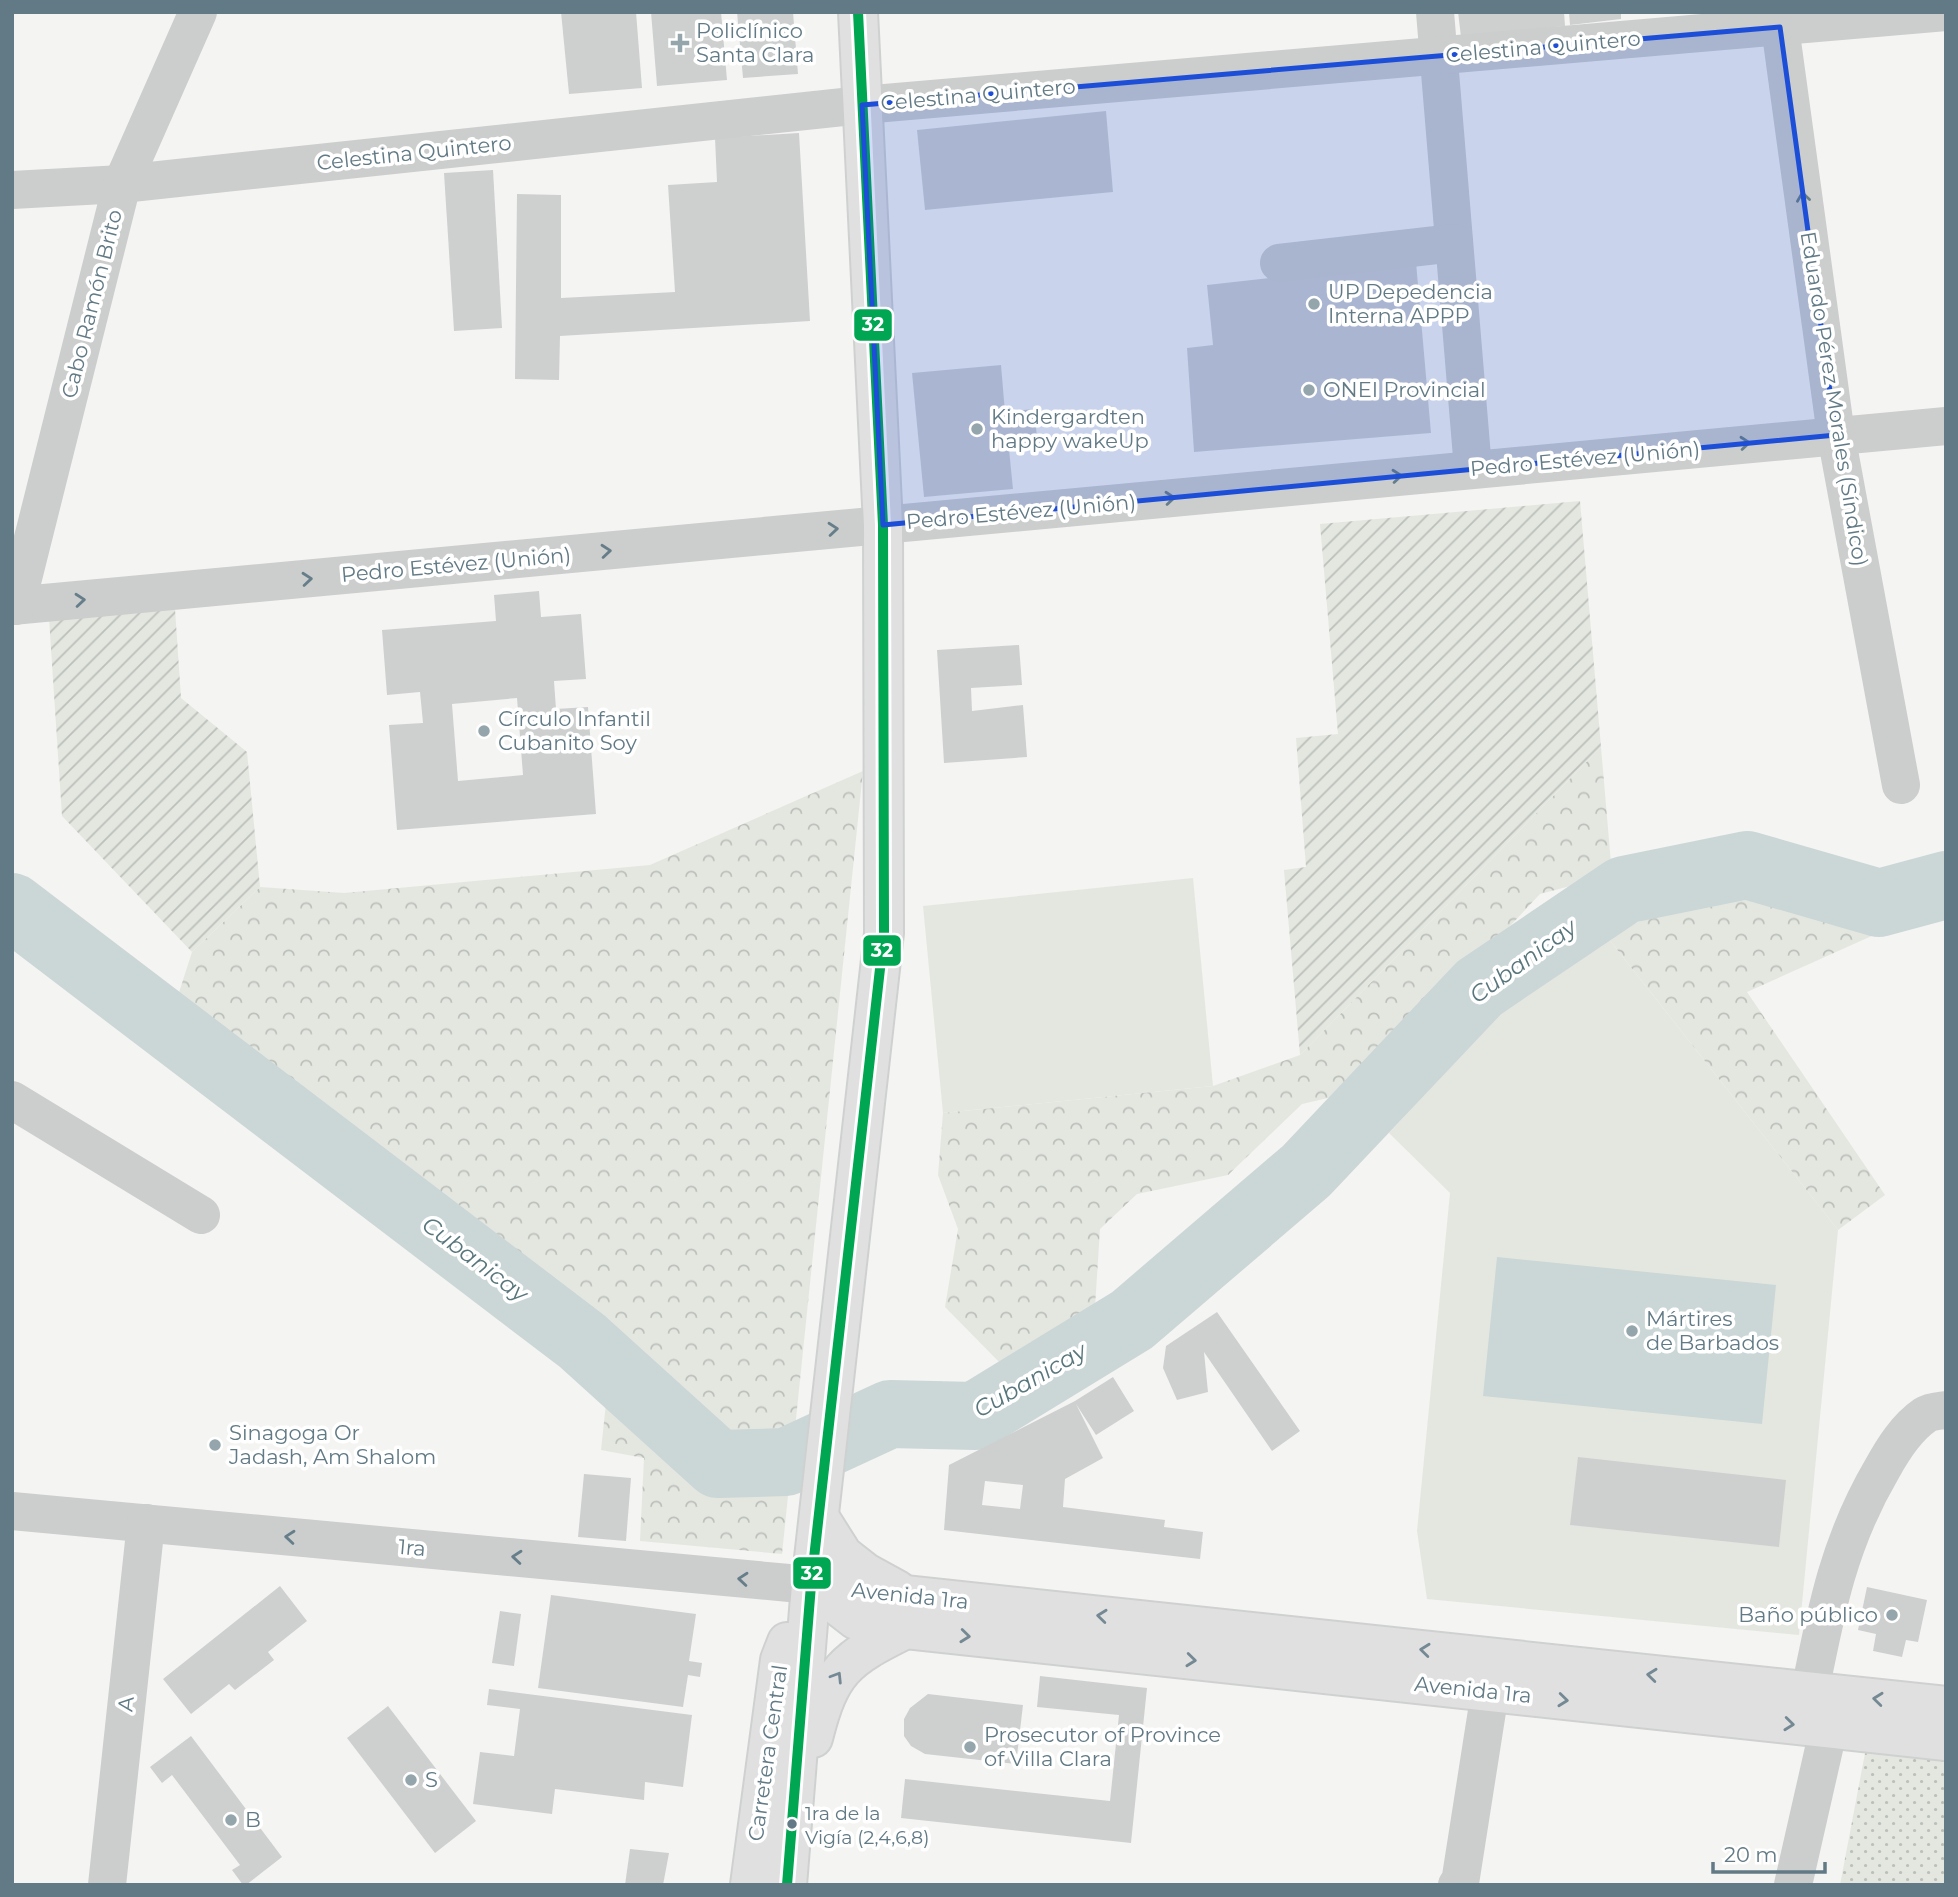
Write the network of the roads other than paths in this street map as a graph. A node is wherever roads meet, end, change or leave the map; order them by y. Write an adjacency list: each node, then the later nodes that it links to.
1 (198, 12): 8 (street, Cabo Ramón Brito)
2 (858, 12): 7 (main road, Carretera Central)
3 (1435, 12): 6 (street)
4 (1946, 12): 5 (street, Celestina Quintero)
5 (1779, 19): 6 (street, Celestina Quintero); 13 (street, Eduardo Pérez Morales (Síndico), one-way to 5)
6 (1438, 55): 7 (street, Celestina Quintero); 10 (street)
7 (862, 104): 8 (street, Celestina Quintero); 15 (main road, Carretera Central)
8 (122, 184): 9 (street, Celestina Quintero); 16 (street, Cabo Ramón Brito)
9 (12, 190)
10 (1454, 243): 11 (street); 14 (street)
11 (1279, 263)
12 (1946, 426): 13 (street, Pedro Estévez (Unión))
13 (1836, 435): 14 (street, Pedro Estévez (Unión), one-way to 13); 17 (street, Eduardo Pérez Morales (Síndico))
14 (1473, 469): 15 (street, Pedro Estévez (Unión), one-way to 14)
15 (883, 525): 16 (street, Pedro Estévez (Unión), one-way to 15); 22 (main road, Carretera Central)
16 (14, 606)
17 (1901, 785)
18 (12, 1100): 19 (street)
19 (201, 1215)
20 (1946, 1409): 28 (street)
21 (12, 1511): 23 (street, 1ra)
22 (819, 1517): 24 (main road, Carretera Central); 25 (main road)
23 (146, 1523): 24 (street, 1ra, one-way to 23); 30 (street, A)
24 (811, 1585): 25 (main road, Avenida 1ra); 31 (main road, Carretera Central); 32 (main road, Carretera Central)
25 (906, 1612): 26 (main road, Avenida 1ra, one-way to 26); 28 (main road, Avenida 1ra, one-way to 25); 32 (main road, one-way to 25)
26 (1490, 1692): 28 (main road, Avenida 1ra, one-way to 28); 33 (street)
27 (1941, 1703): 28 (main road, Avenida 1ra, one-way to 28)
28 (1825, 1704): 29 (main road, Avenida 1ra); 34 (street)
29 (1946, 1741)
30 (107, 1885)
31 (750, 1885)
32 (788, 1885)
33 (1457, 1885)
34 (1793, 1885)

